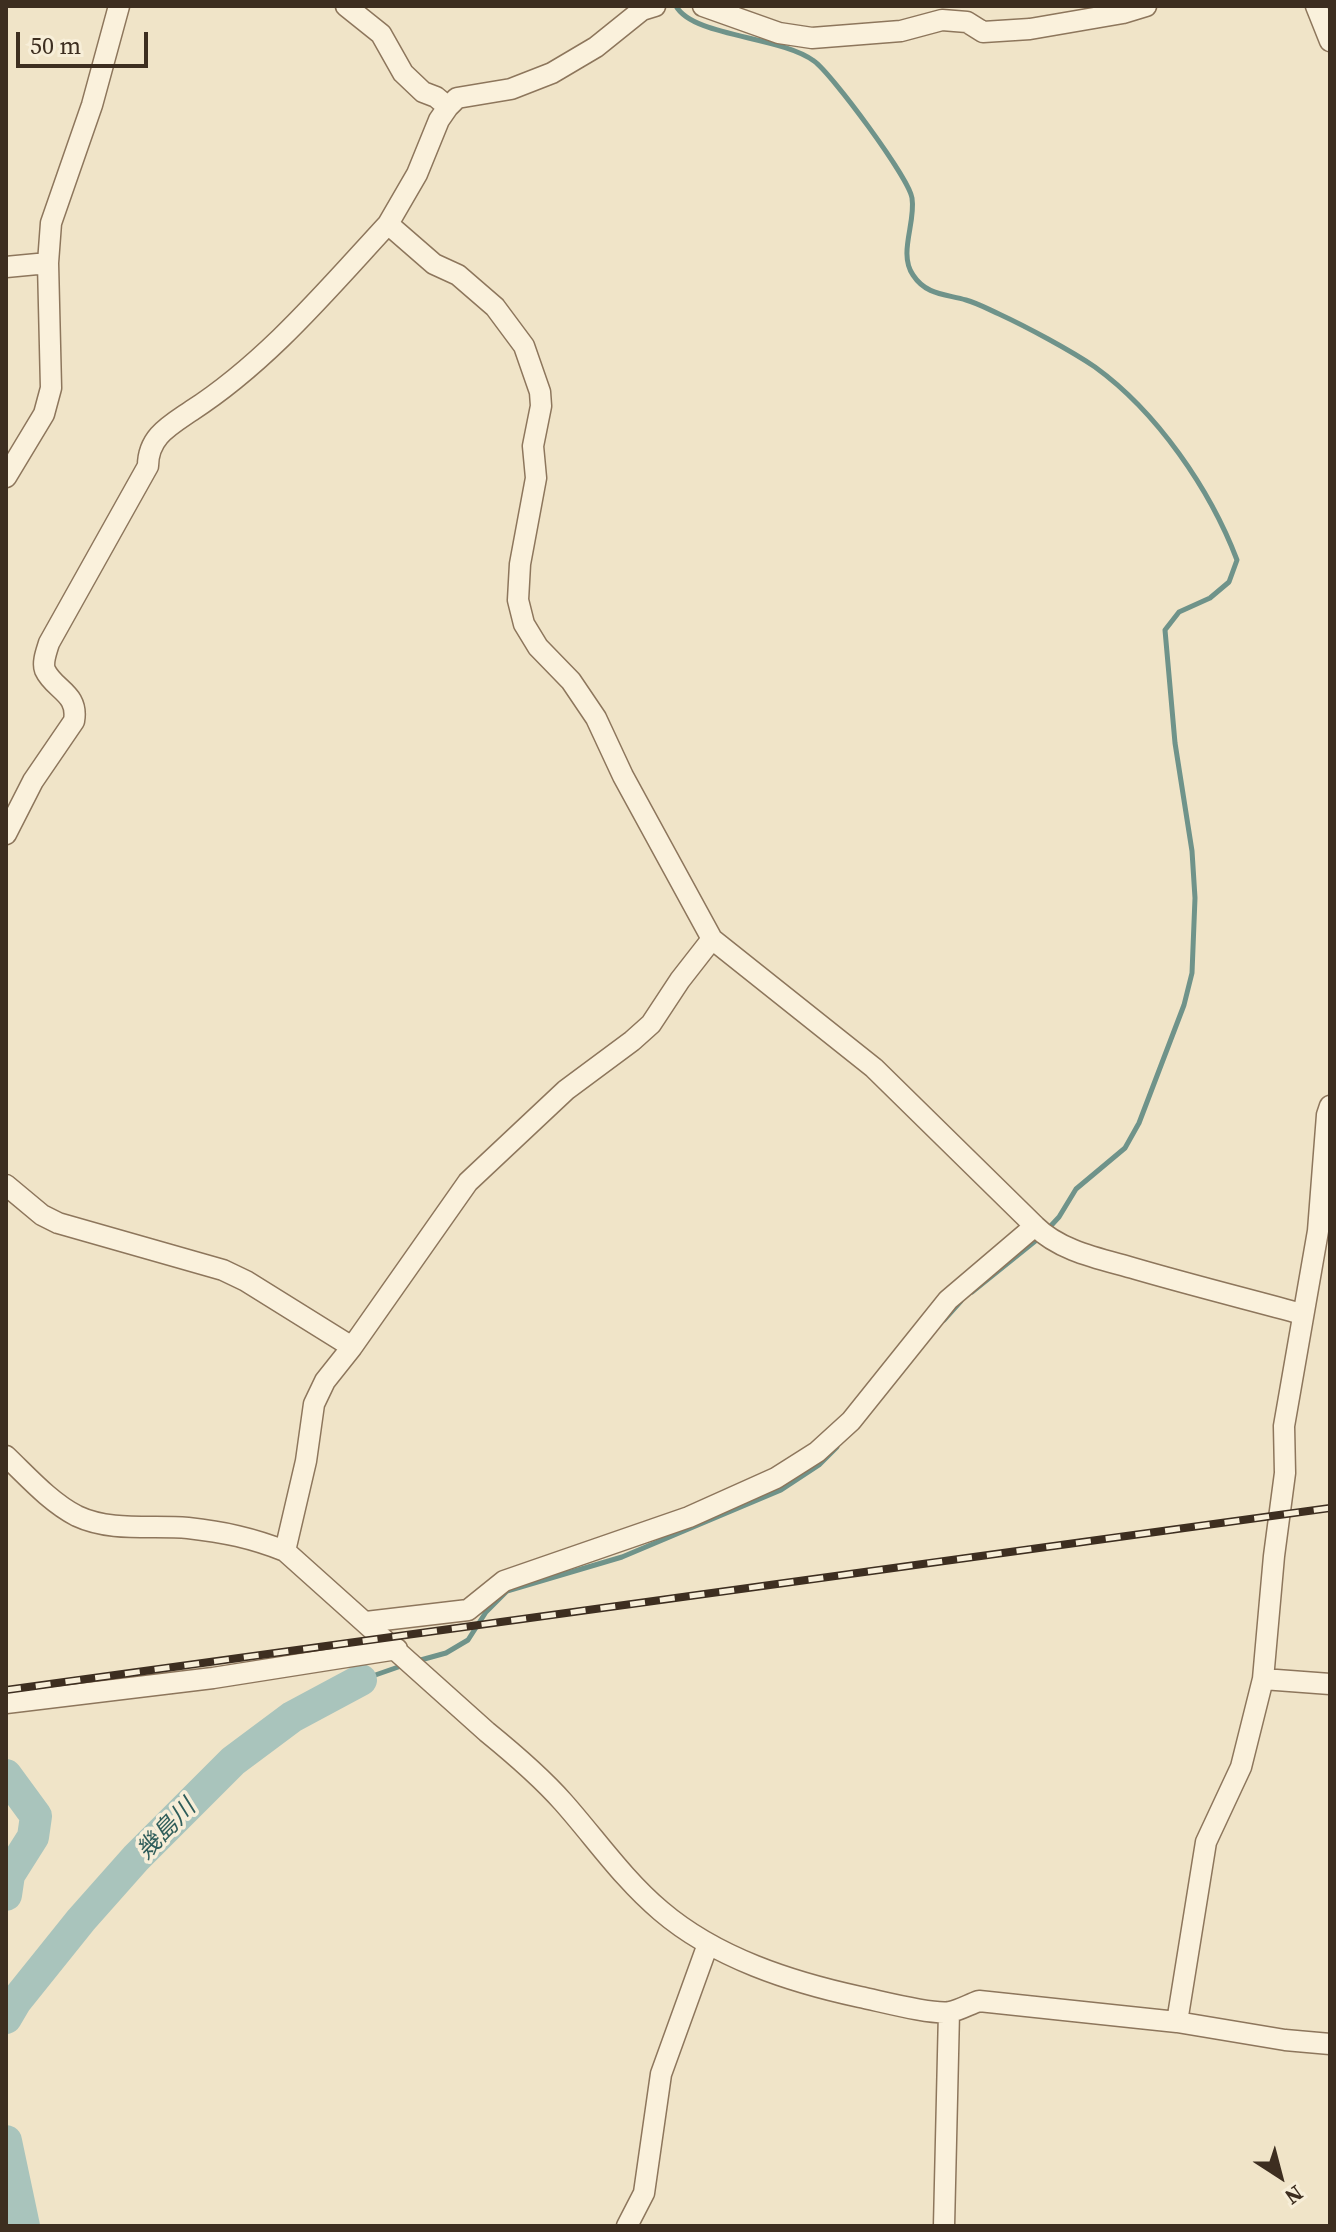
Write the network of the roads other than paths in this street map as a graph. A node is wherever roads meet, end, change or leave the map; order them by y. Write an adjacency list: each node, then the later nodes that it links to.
1 (119, 6): 10 (street)
2 (346, 6): 8 (street)
3 (655, 6): 8 (street)
4 (703, 6): 5 (street)
5 (1146, 6)
6 (1316, 6): 7 (street)
7 (1330, 41)
8 (448, 107): 9 (street)
9 (388, 224): 13 (street); 14 (street)
10 (48, 263): 11 (street); 12 (street)
11 (6, 267)
12 (6, 477)
13 (6, 834)
14 (712, 939): 17 (street); 19 (street)
15 (1330, 1106): 18 (street)
16 (6, 1185): 19 (street)
17 (1041, 1231): 18 (street); 22 (street)
18 (1302, 1314): 24 (street)
19 (352, 1347): 21 (street)
20 (6, 1456): 21 (street)
21 (285, 1551): 22 (street)
22 (366, 1622): 23 (street)
23 (399, 1652): 26 (street); 27 (street)
24 (1263, 1679): 25 (street); 29 (street)
25 (1330, 1684)
26 (6, 1703)
27 (708, 1944): 28 (street); 31 (street)
28 (949, 2012): 29 (street); 32 (street)
29 (1177, 2022): 30 (street)
30 (1330, 2044)
31 (627, 2226)
32 (944, 2226)

